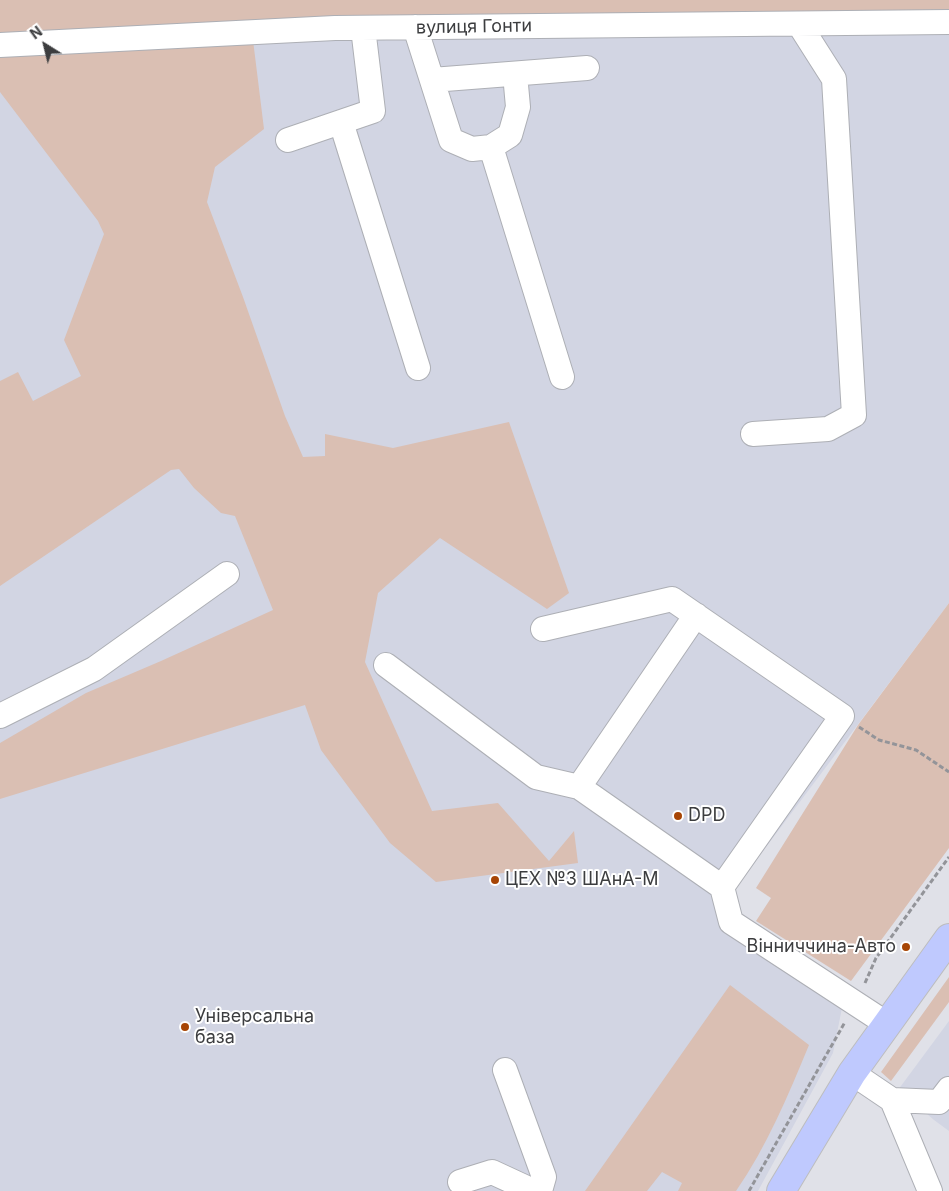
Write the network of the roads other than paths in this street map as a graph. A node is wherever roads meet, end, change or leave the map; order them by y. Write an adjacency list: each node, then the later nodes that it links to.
1 (949, 22): 2 (street, вулиця Гонти)
2 (799, 24): 3 (street, вулиця Гонти); 14 (street)
3 (416, 27): 4 (street, вулиця Гонти); 8 (street)
4 (363, 28): 5 (street, вулиця Гонти); 9 (street)
5 (0, 44)
6 (588, 68): 7 (street)
7 (515, 74): 8 (street); 11 (street)
8 (432, 80): 11 (street)
9 (341, 122): 10 (street); 12 (street)
10 (288, 140)
11 (491, 147): 13 (street)
12 (418, 368)
13 (562, 377)
14 (753, 434)
15 (227, 574): 19 (street)
16 (696, 615): 17 (street); 20 (street); 21 (street)
17 (543, 629)
18 (386, 665): 20 (street)
19 (0, 716)
20 (579, 787): 21 (street)
21 (722, 887): 23 (street)
22 (949, 938): 23 (main road)
23 (887, 1024): 25 (main road)
24 (505, 1070): 30 (street)
25 (852, 1073): 26 (street); 31 (main road)
26 (892, 1100): 27 (street); 32 (street)
27 (946, 1100)
28 (460, 1182): 29 (street)
29 (533, 1191)
30 (540, 1191)
31 (781, 1191)
32 (930, 1191)

